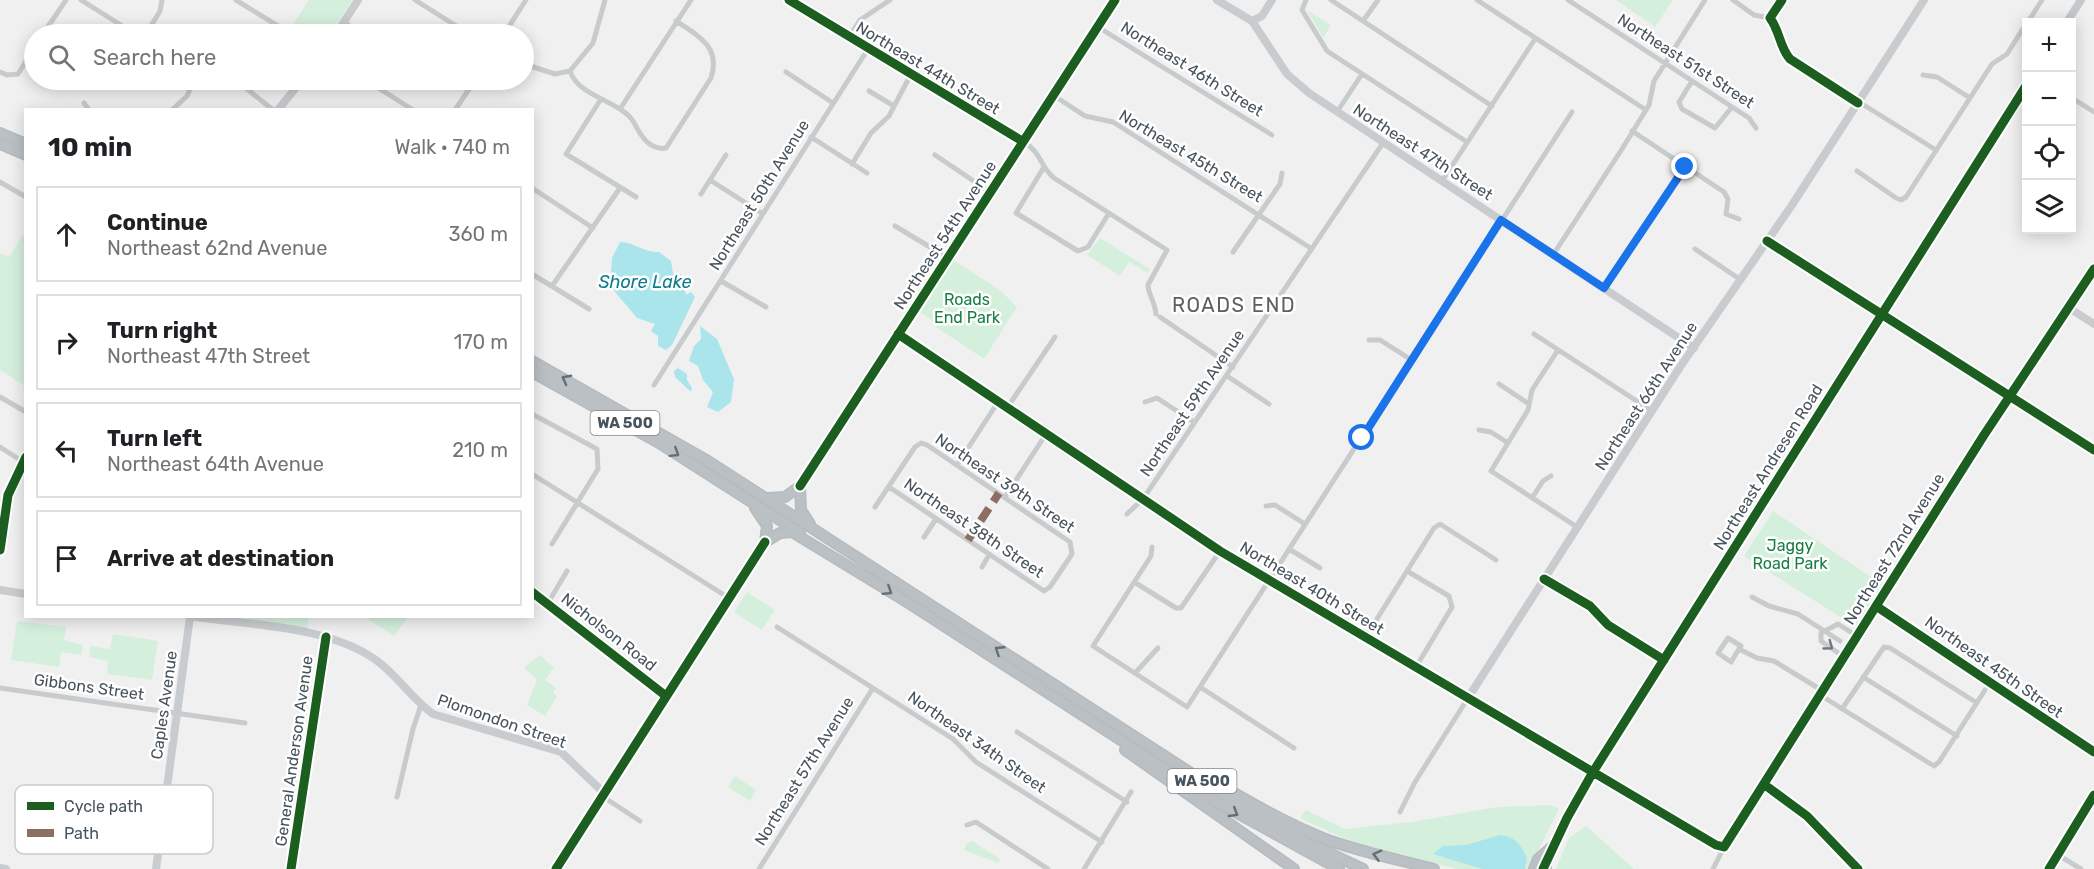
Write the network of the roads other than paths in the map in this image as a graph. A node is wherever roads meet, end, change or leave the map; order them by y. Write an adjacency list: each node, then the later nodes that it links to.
1 (66, 0): 34 (street)
2 (81, 0): 35 (street)
3 (162, 0): 36 (street)
4 (236, 0): 37 (street)
5 (358, 0): 33 (street)
6 (416, 0): 39 (street)
7 (526, 0): 40 (street)
8 (605, 0): 49 (street)
9 (691, 0): 30 (street)
10 (789, 0): 43 (street, Northeast 44th Street)
11 (890, 0): 43 (street)
12 (1115, 0): 41 (street, Northeast 54th Avenue)
13 (1217, 0): 31 (street, Northeast 47th Street)
14 (1272, 0): 31 (street)
15 (1306, 0): 53 (street)
16 (1331, 0): 32 (street)
17 (1378, 0): 32 (street)
18 (1477, 0): 44 (street)
19 (1568, 0): 47 (street, Northeast 51st Street)
20 (1705, 0): 47 (street)
21 (1732, 0): 27 (street)
22 (1782, 0): 27 (street)
23 (1924, 0): 69 (street, Northeast 66th Avenue)
24 (2032, 0): 26 (street)
25 (2081, 0): 29 (main road)
26 (2041, 2): 28 (street)
27 (1770, 18): 69 (street)
28 (2030, 18)
29 (2070, 18)
30 (676, 21): 79 (street); 79 (street)
31 (1252, 21): 81 (street, Northeast 47th Street)
32 (1363, 21): 71 (street)
33 (344, 22): 38 (street)
34 (50, 24)
35 (119, 24)
36 (152, 24)
37 (275, 24)
38 (347, 24)
39 (453, 24)
40 (510, 24)
41 (1098, 27): 63 (street, Northeast 54th Avenue); 87 (street, Northeast 46th Street)
42 (2022, 31): 64 (street)
43 (849, 38): 45 (street, Northeast 44th Street)
44 (1534, 39): 71 (street); 80 (street)
45 (868, 49): 52 (street, Northeast 44th Street); 68 (street, Northeast 50th Avenue)
46 (24, 64): 50 (street)
47 (1665, 64): 55 (street, Northeast 51st Street); 80 (street)
48 (534, 67): 49 (street)
49 (570, 71): 65 (street)
50 (0, 72)
51 (786, 72): 68 (street)
52 (911, 74): 70 (street); 89 (street, Northeast 44th Street)
53 (1362, 74): 81 (street); 90 (street)
54 (1923, 75): 64 (street)
55 (1692, 81): 72 (street, Northeast 51st Street); 72 (street)
56 (190, 90): 74 (street)
57 (254, 90): 75 (street)
58 (294, 90): 76 (street)
59 (382, 90): 77 (street)
60 (468, 90): 78 (street)
61 (869, 91): 70 (street)
62 (2022, 92): 135 (main road, Northeast Andresen Road)
63 (1053, 95): 89 (street, Northeast 54th Avenue); 115 (street, Northeast 45th Street)
64 (1970, 98): 94 (street)
65 (601, 99): 79 (street); 107 (street)
66 (2076, 101): 83 (street)
67 (84, 103): 73 (street)
68 (833, 103): 88 (street, Northeast 50th Avenue)
69 (1858, 103): 94 (street); 120 (street, Northeast 66th Avenue)
70 (894, 106): 98 (street)
71 (1492, 106): 90 (street)
72 (1732, 106): 84 (street, Northeast 51st Street)
73 (88, 108)
74 (174, 108)
75 (271, 108)
76 (280, 108)
77 (410, 108)
78 (456, 108)
79 (620, 110)
80 (1646, 110): 85 (street)
81 (1337, 112): 92 (street, Northeast 47th Street)
82 (1572, 112): 117 (street)
83 (2094, 112)
84 (1756, 128)
85 (1632, 131): 100 (street); 124 (street)
86 (0, 133): 91 (highway)
87 (1272, 135)
88 (811, 137): 98 (street); 114 (street, Northeast 50th Avenue)
89 (1022, 141): 99 (street, Northeast 44th Street); 109 (street, Northeast 54th Avenue)
90 (1467, 142): 105 (street)
91 (24, 143)
92 (1383, 143): 105 (street, Northeast 47th Street); 121 (street, Northeast 59th Avenue)
93 (0, 144): 95 (highway)
94 (1936, 150): 101 (street)
95 (24, 154)
96 (726, 155): 104 (street)
97 (935, 155): 109 (street)
98 (852, 164): 102 (street)
99 (1044, 167): 113 (street, Northeast 44th Street); 113 (street)
100 (1685, 167): 116 (street); 131 (street)
101 (1857, 171)
102 (867, 173)
103 (1282, 173): 115 (street)
104 (710, 180): 110 (street); 114 (street)
105 (1443, 181): 117 (street, Northeast 47th Street)
106 (0, 182): 111 (street)
107 (620, 188): 112 (street); 119 (street)
108 (534, 189): 119 (street)
109 (990, 192): 125 (street, Northeast 54th Avenue)
110 (701, 194)
111 (24, 196)
112 (636, 197)
113 (1109, 213): 145 (street, Northeast 44th Street)
114 (763, 214): 129 (street, Northeast 50th Avenue)
115 (1260, 214): 121 (street, Northeast 45th Street); 123 (street)
116 (1739, 219)
117 (1501, 220): 124 (street, Northeast 47th Street); 143 (street)
118 (895, 226): 125 (street)
119 (593, 228): 130 (street)
120 (1767, 241): 128 (street, Northeast 66th Avenue); 135 (street)
121 (1312, 249): 145 (street, Northeast 59th Avenue)
122 (1695, 249): 128 (street)
123 (1233, 252)
124 (1553, 255): 131 (street, Northeast 47th Street)
125 (948, 258): 137 (street, Northeast 54th Avenue)
126 (2094, 269): 133 (street, Northeast 72nd Avenue)
127 (534, 275): 130 (street)
128 (1741, 280): 141 (street, Northeast 66th Avenue)
129 (720, 281): 132 (street); 149 (street, Northeast 50th Avenue)
130 (552, 286): 134 (street)
131 (1604, 288): 141 (street, Northeast 47th Street)
132 (766, 307)
133 (2069, 308): 136 (street); 150 (street, Northeast 72nd Avenue)
134 (590, 309)
135 (1883, 315): 150 (street); 221 (main road, Northeast Andresen Road)
136 (2094, 324)
137 (898, 334): 152 (street, Northeast 40th Street); 171 (street, Northeast 54th Avenue)
138 (1534, 334): 142 (street)
139 (1055, 337): 156 (street)
140 (1369, 340): 143 (street)
141 (1694, 348): 158 (street, Northeast 66th Avenue)
142 (1558, 350): 155 (street); 158 (street)
143 (1410, 359): 182 (street)
144 (534, 362): 173 (highway, WA 500, one-way to 144)
145 (1233, 367): 147 (street, Northeast 59th Avenue)
146 (534, 373): 170 (highway, WA 500, one-way to 170)
147 (1227, 376): 154 (street); 160 (street, Northeast 59th Avenue)
148 (1499, 384): 155 (street)
149 (654, 385)
150 (2010, 396): 165 (street); 209 (street, Northeast 72nd Avenue)
151 (0, 397): 157 (street)
152 (998, 402): 156 (street, Northeast 40th Street); 167 (street)
153 (1145, 402): 160 (street)
154 (1269, 404)
155 (1529, 404): 163 (street)
156 (1007, 408): 162 (street, Northeast 40th Street)
157 (24, 411)
158 (1652, 411): 183 (street, Northeast 66th Avenue)
159 (534, 415): 177 (street)
160 (1194, 422): 176 (street, Northeast 59th Avenue)
161 (1479, 430): 163 (street)
162 (1046, 434): 174 (street); 176 (street, Northeast 40th Street)
163 (1508, 443): 175 (street)
164 (0, 447): 166 (street)
165 (2094, 450)
166 (24, 459): 190 (street)
167 (957, 465): 172 (street, Northeast 39th Street); 174 (street, Northeast 39th Street)
168 (534, 475): 177 (street)
169 (1551, 476): 175 (street)
170 (714, 478): 185 (highway); 193 (highway, WA 500)
171 (800, 486): 173 (highway); 188 (highway)
172 (889, 487): 179 (street); 181 (street, Northeast 38th Street)
173 (763, 496): 188 (highway, WA 500)
174 (1005, 497): 203 (street, Northeast 39th Street)
175 (1532, 498): 183 (street)
176 (1143, 499): 180 (street, Northeast 59th Avenue); 191 (street, Northeast 40th Street)
177 (578, 502): 186 (street); 207 (street)
178 (1266, 506): 182 (street)
179 (875, 507)
180 (1127, 514)
181 (936, 519): 184 (street); 192 (street, Northeast 38th Street)
182 (1305, 524): 189 (street)
183 (1577, 527): 199 (street, Northeast 66th Avenue)
184 (924, 537)
185 (765, 542): 193 (highway); 207 (street)
186 (552, 543)
187 (1152, 547): 201 (street)
188 (843, 549): 225 (highway, WA 500, one-way to 188)
189 (1289, 549): 196 (street); 200 (street)
190 (0, 550)
191 (1220, 551): 200 (street, Northeast 40th Street); 201 (street)
192 (990, 555): 195 (street); 203 (street, Northeast 38th Street)
193 (839, 560): 233 (highway, WA 500, one-way to 233)
194 (1496, 560): 198 (street)
195 (982, 567)
196 (1320, 568)
197 (567, 571): 208 (street)
198 (1407, 571): 216 (street); 222 (street)
199 (1544, 579): 221 (street); 232 (street, Northeast 66th Avenue)
200 (1268, 580): 216 (street, Northeast 40th Street); 226 (street)
201 (1134, 582): 223 (street)
202 (0, 590): 205 (street)
203 (1044, 591)
204 (534, 592): 208 (street, Nicholson Road)
205 (24, 594)
206 (1752, 597): 213 (street)
207 (729, 598): 231 (street)
208 (548, 603): 231 (street, Nicholson Road)
209 (1876, 606): 214 (street, Northeast 72nd Avenue); 242 (street, Northeast 45th Street)
210 (189, 618): 237 (street, Caples Avenue)
211 (196, 618): 215 (street, Plomondon Street)
212 (777, 627): 228 (street, Northeast 34th Street)
213 (1824, 630): 214 (street); 217 (street); 220 (street, one-way to 220)
214 (1857, 636): 220 (street, Northeast 72nd Avenue)
215 (326, 637): 235 (street, Plomondon Street); 263 (street, General Anderson Avenue)
216 (1365, 638): 222 (street, Northeast 40th Street)
217 (1840, 641)
218 (1158, 648): 223 (street)
219 (1739, 649): 219 (street); 230 (street)
220 (1844, 657): 230 (street, Northeast 72nd Avenue)
221 (1664, 660): 243 (main road, Northeast Andresen Road)
222 (1416, 666): 232 (street, Northeast 40th Street)
223 (1135, 673): 226 (street)
224 (1863, 677): 234 (street); 236 (street); 240 (street)
225 (1048, 681): 270 (highway, WA 500); 271 (highway, one-way to 225)
226 (1200, 687): 241 (street)
227 (0, 688): 237 (street, Gibbons Street)
228 (873, 688): 254 (street, Northeast 34th Street); 265 (street, Northeast 57th Avenue)
229 (1985, 690): 234 (street)
230 (1822, 693): 236 (street); 245 (street, Northeast 72nd Avenue)
231 (666, 696): 247 (street)
232 (1468, 698): 243 (street, Northeast 40th Street); 251 (street, Northeast 66th Avenue)
233 (1061, 702): 268 (highway); 269 (highway, WA 500, one-way to 269)
234 (1977, 703): 240 (street)
235 (421, 705): 247 (street, Plomondon Street); 249 (street)
236 (1842, 709): 240 (street)
237 (177, 712): 238 (street, Gibbons Street); 244 (street, Caples Avenue)
238 (245, 723)
239 (1017, 732): 250 (street)
240 (1957, 736)
241 (1294, 748)
242 (2094, 752)
243 (1593, 772): 255 (main road, Northeast Andresen Road); 256 (street, Northeast 40th Street)
244 (167, 785)
245 (1765, 785): 256 (street, Northeast 72nd Avenue); 274 (street)
246 (1131, 792): 250 (street)
247 (604, 793): 252 (street); 264 (street)
248 (2094, 795): 258 (street)
249 (397, 796)
250 (1127, 802): 254 (street)
251 (1400, 812)
252 (640, 821)
253 (967, 825): 266 (street)
254 (1102, 842): 267 (street)
255 (1553, 846): 259 (main road, Northeast Andresen Road); 272 (highway)
256 (1724, 847): 273 (street, Northeast 72nd Avenue)
257 (158, 854): 262 (street, Caples Avenue)
258 (2058, 855): 275 (street); 276 (street)
259 (1545, 867)
260 (0, 868): 261 (street)
261 (6, 869)
262 (156, 869)
263 (291, 869)
264 (556, 869)
265 (759, 869)
266 (1048, 869)
267 (1084, 869)
268 (1294, 869)
269 (1339, 869)
270 (1363, 869)
271 (1434, 869)
272 (1534, 869)
273 (1713, 869)
274 (1858, 869)
275 (2049, 869)
276 (2081, 869)

